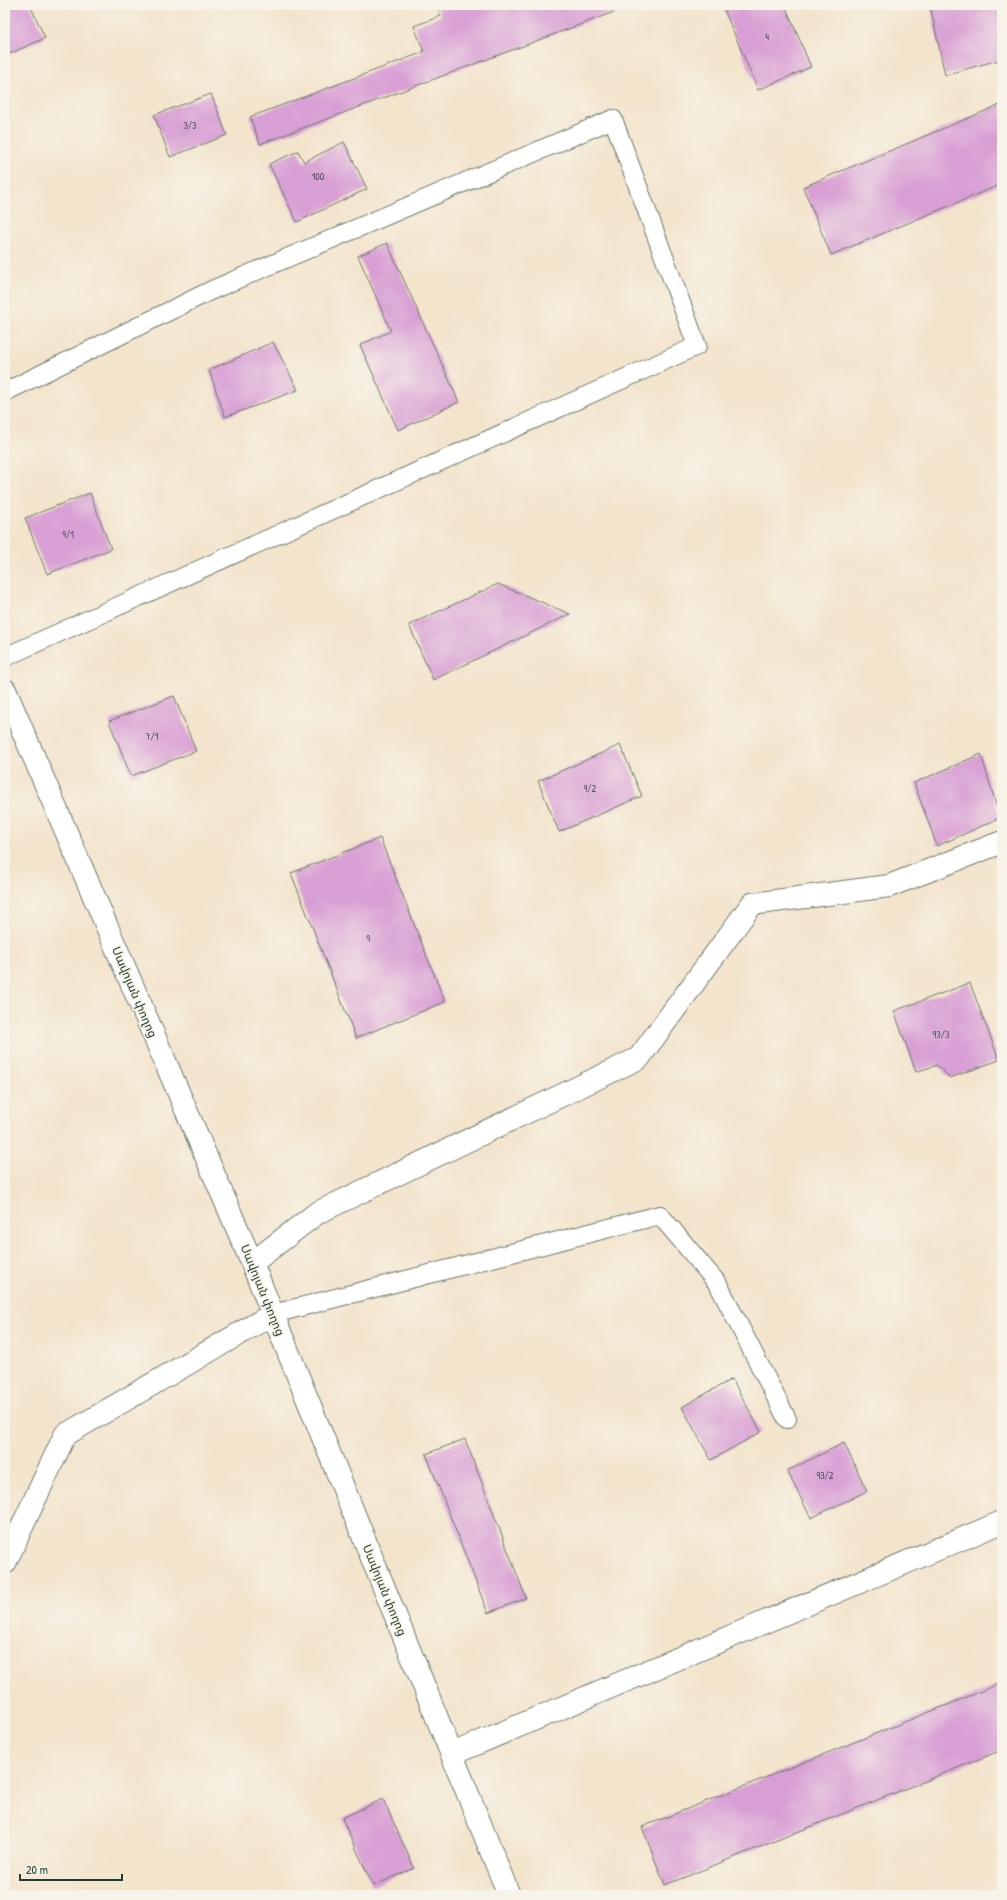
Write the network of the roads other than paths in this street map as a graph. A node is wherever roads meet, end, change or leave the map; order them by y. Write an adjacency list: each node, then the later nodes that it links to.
1 (5, 392): 2 (lane)
2 (5, 657)
3 (5, 690): 5 (street, Սավոյան փողոց)
4 (1002, 842): 5 (street)
5 (252, 1263): 6 (street, Սավոյան փողոց)
6 (273, 1314): 7 (lane); 9 (street); 10 (street, Սավոյան փողոց)
7 (787, 1419)
8 (1002, 1522): 10 (street)
9 (5, 1563)
10 (452, 1754): 11 (street, Սավոյան փողոց)
11 (509, 1895)

